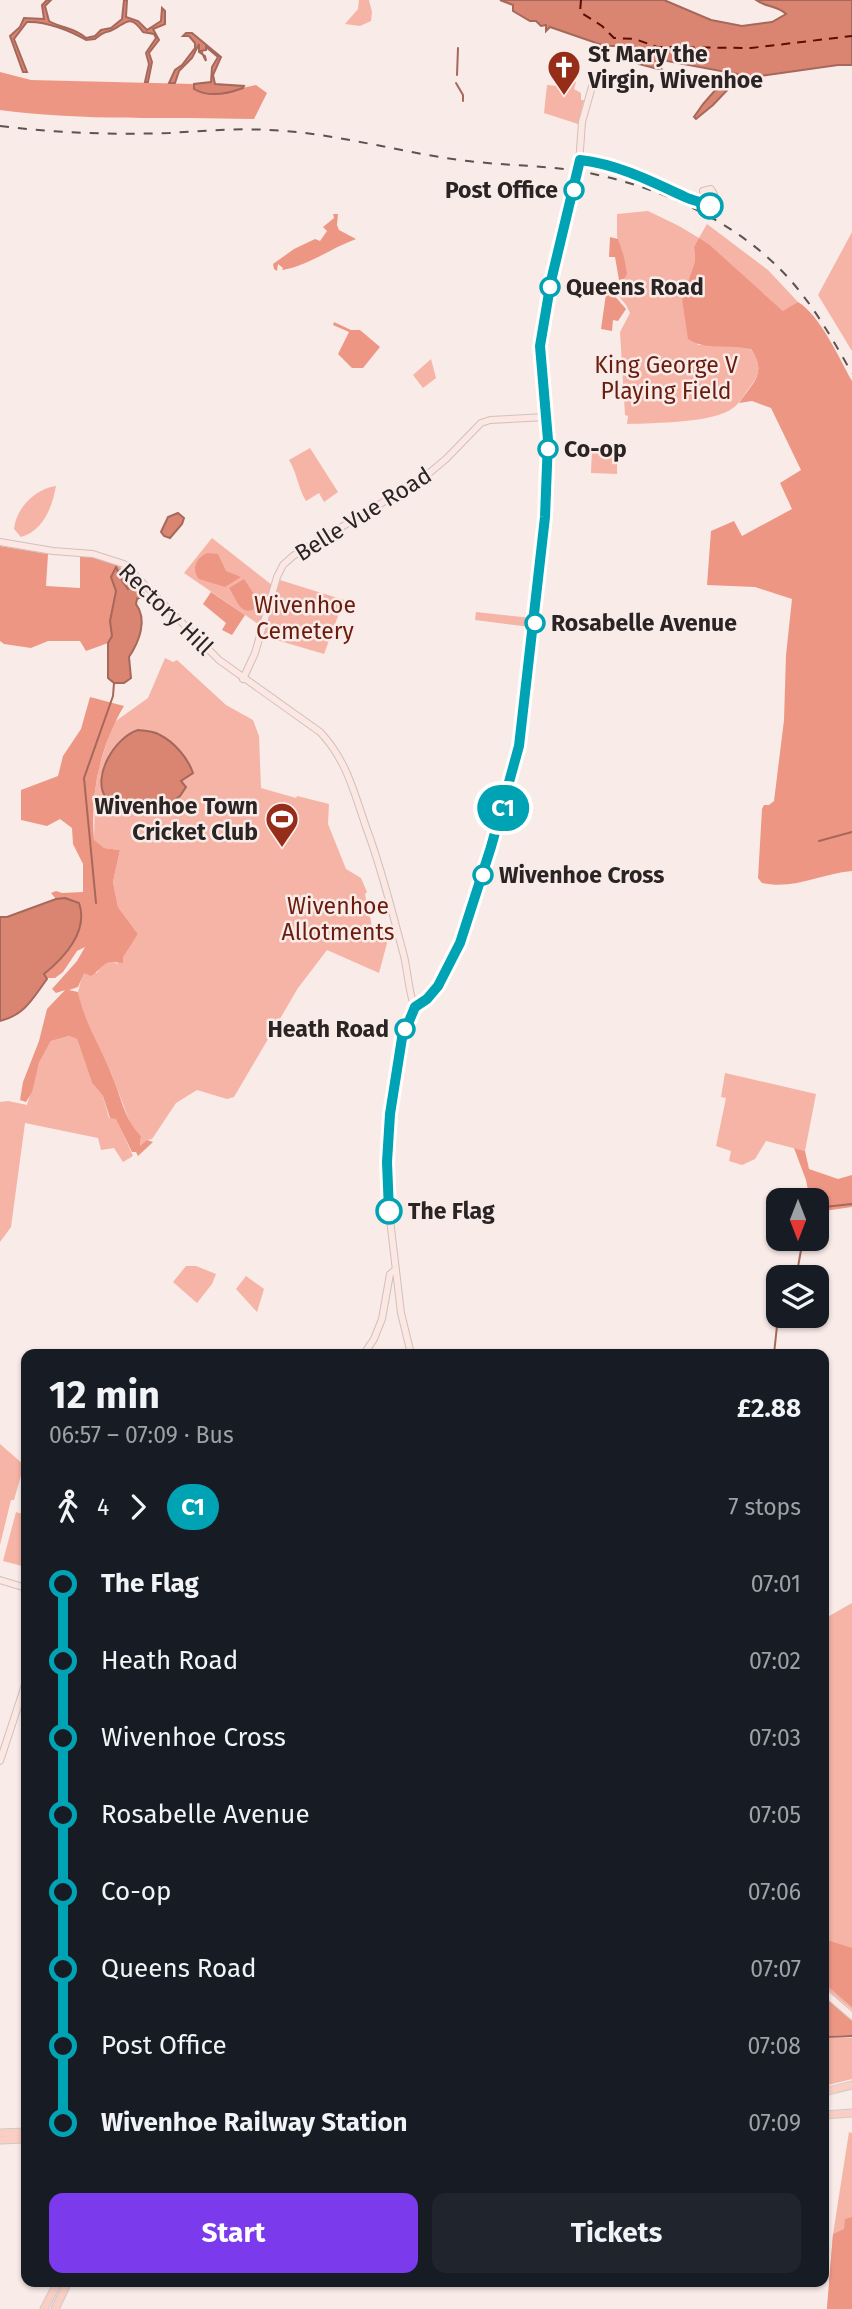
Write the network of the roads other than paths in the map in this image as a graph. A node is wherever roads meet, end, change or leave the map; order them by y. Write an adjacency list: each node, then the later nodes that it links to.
1 (593, 83): 2 (main road)
2 (579, 162): 3 (main road); 4 (main road, bridge)
3 (705, 200)
4 (546, 418): 6 (main road, Belle Vue Road); 7 (main road)
5 (0, 541): 6 (main road, Rectory Hill)
6 (243, 679): 7 (main road, Rectory Hill)
7 (415, 1007): 8 (main road)
8 (395, 1270): 9 (main road); 10 (main road)
9 (367, 1349)
10 (410, 1349)
11 (0, 1580): 12 (main road)
12 (21, 1586)
13 (21, 1697): 14 (main road)
14 (0, 1761)
15 (829, 1996): 16 (main road)
16 (852, 2016)
17 (852, 2085): 18 (main road)
18 (829, 2090)
19 (852, 2113): 20 (main road)
20 (829, 2115)
21 (21, 2132): 22 (main road)
22 (0, 2133)
23 (21, 2139): 24 (main road)
24 (0, 2140)
25 (55, 2287): 27 (main road)
26 (66, 2287): 28 (main road)
27 (44, 2309)
28 (55, 2309)

